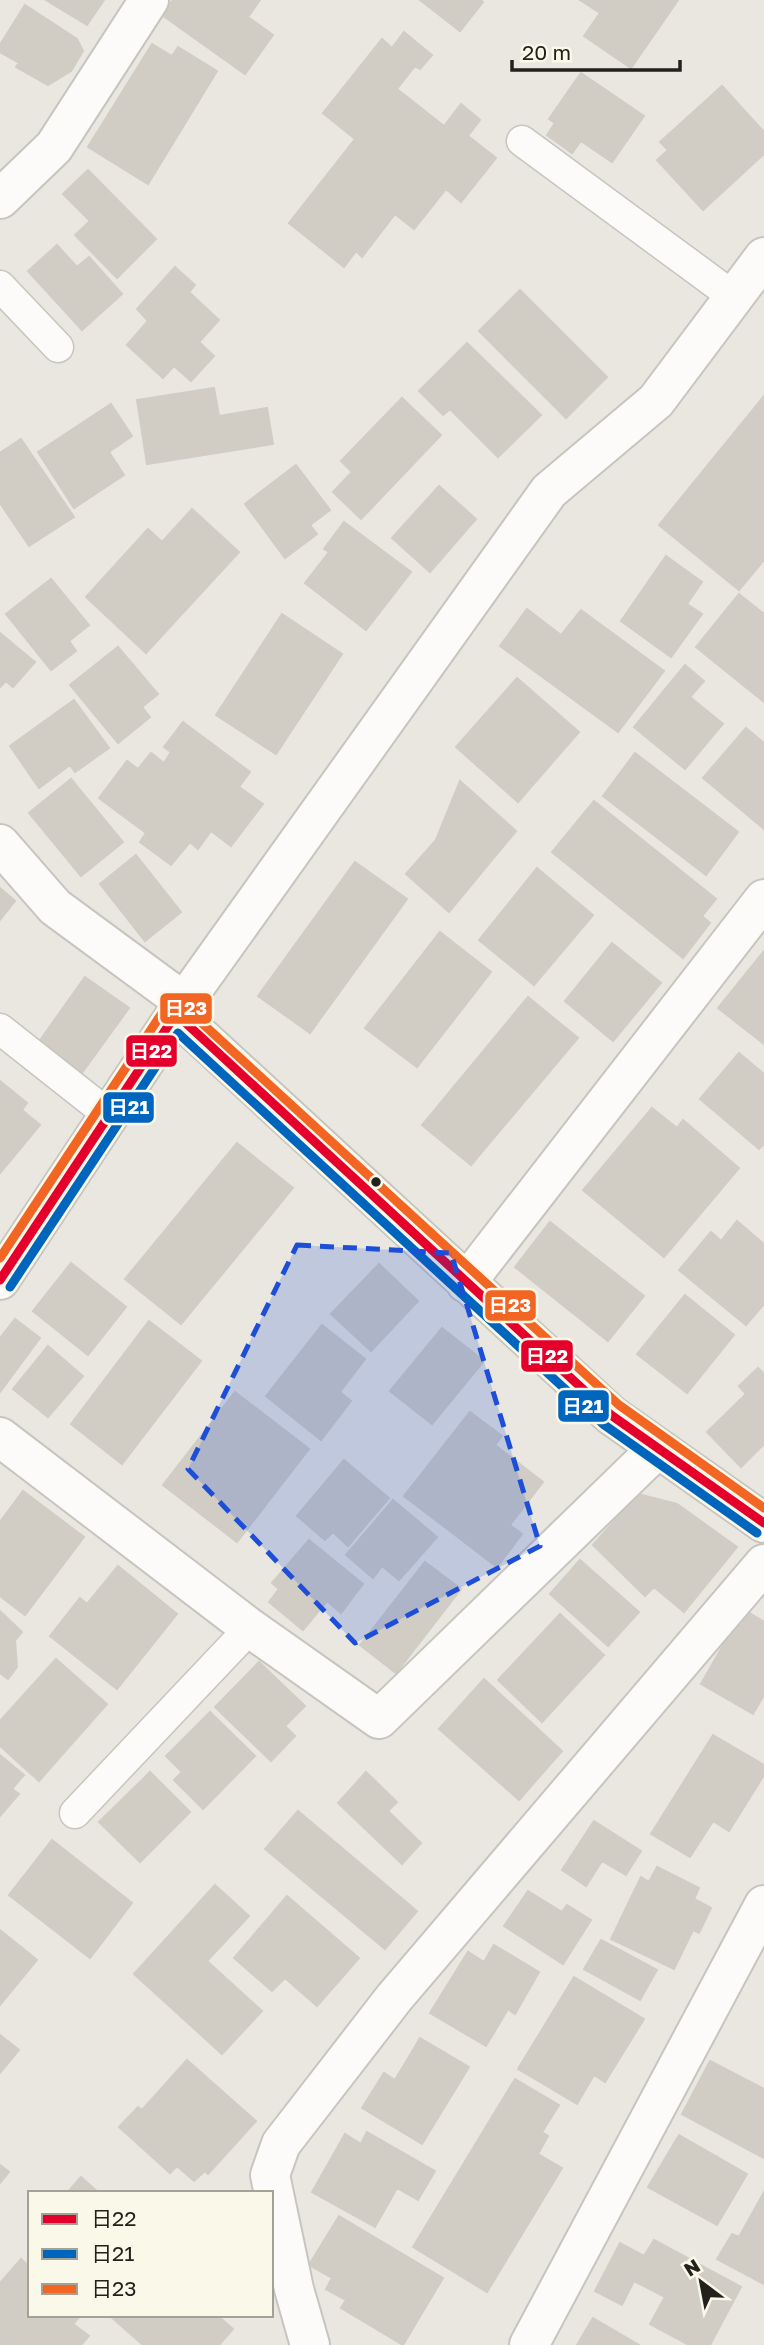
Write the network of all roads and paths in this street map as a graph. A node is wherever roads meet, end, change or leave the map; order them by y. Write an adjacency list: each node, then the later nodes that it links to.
1 (149, 0): 3 (street)
2 (522, 141): 6 (lane)
3 (0, 199)
4 (764, 257): 6 (street)
5 (0, 286): 7 (lane)
6 (734, 297): 10 (street)
7 (58, 346)
8 (0, 844): 10 (street)
9 (764, 899): 14 (street)
10 (180, 1008): 12 (street); 14 (street)
11 (0, 1029): 12 (lane)
12 (109, 1115): 13 (street)
13 (0, 1280)
14 (466, 1283): 16 (street)
15 (0, 1437): 19 (street)
16 (658, 1448): 17 (street); 19 (street)
17 (764, 1523)
18 (764, 1564): 22 (street)
19 (250, 1628): 20 (lane)
20 (75, 1813)
21 (764, 1905): 23 (street)
22 (310, 2345)
23 (529, 2345)

